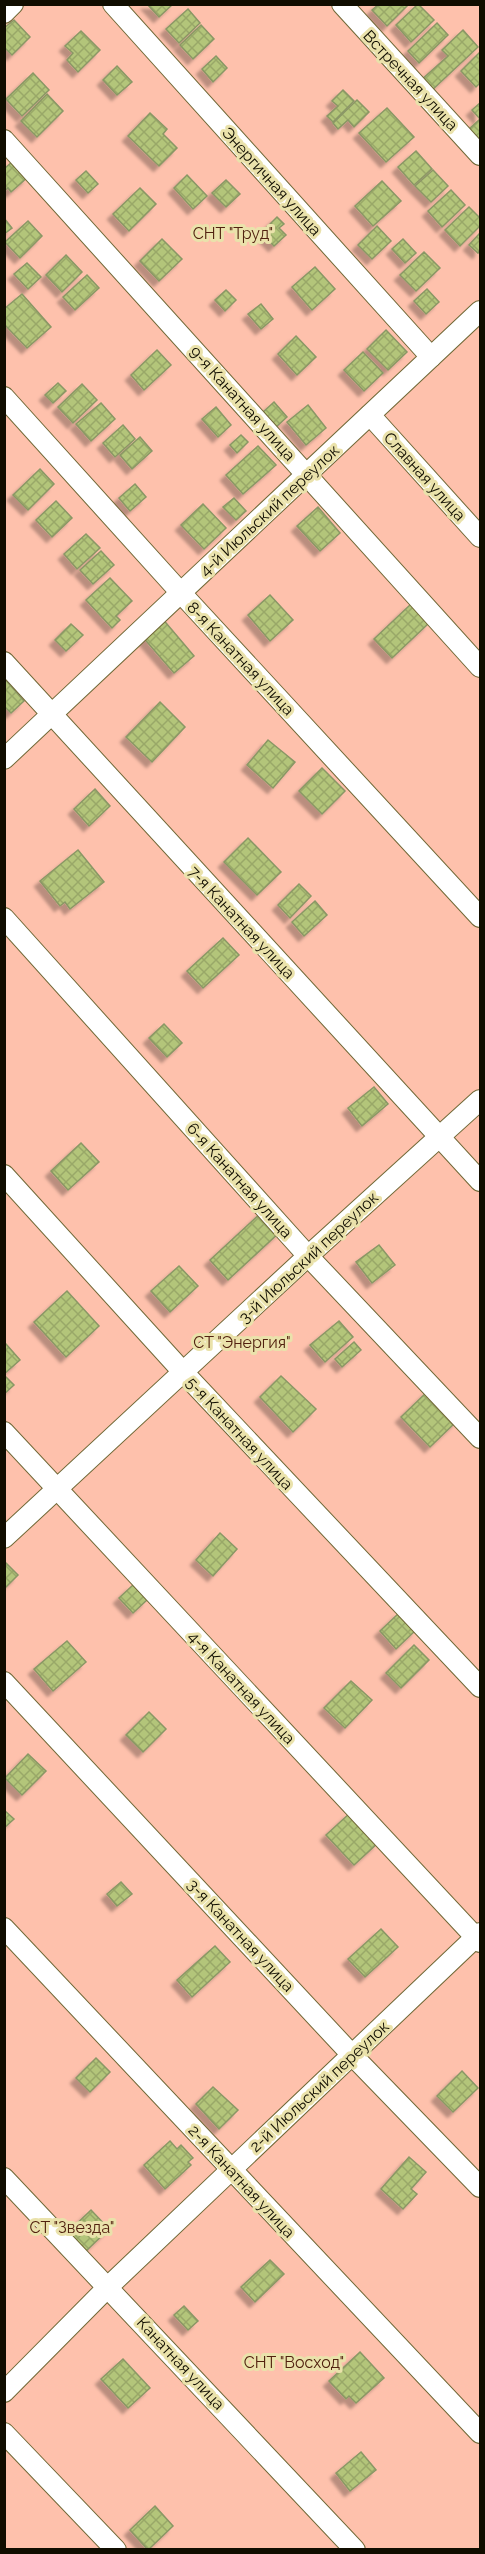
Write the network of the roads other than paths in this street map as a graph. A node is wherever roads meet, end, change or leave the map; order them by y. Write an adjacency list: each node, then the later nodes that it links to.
1 (13, 4): 4 (street)
2 (113, 4): 8 (street, Энергичная улица)
3 (342, 4): 6 (street, Встречная улица)
4 (4, 13)
5 (4, 140): 11 (street, 9-я Канатная улица)
6 (480, 154)
7 (480, 311): 8 (street, 4-й Июльский переулок)
8 (431, 357): 10 (street, 4-й Июльский переулок)
9 (4, 397): 13 (street, 8-я Канатная улица)
10 (370, 415): 11 (street, 4-й Июльский переулок); 12 (street, Славная улица)
11 (307, 474): 13 (street, 4-й Июльский переулок); 15 (street, 9-я Канатная улица)
12 (480, 537)
13 (181, 593): 16 (street, 4-й Июльский переулок); 18 (street, 8-я Канатная улица)
14 (4, 662): 16 (street, 7-я Канатная улица)
15 (480, 668)
16 (51, 715): 17 (street, 4-й Июльский переулок); 21 (street, 7-я Канатная улица)
17 (4, 759)
18 (480, 917)
19 (4, 918): 24 (street, 6-я Канатная улица)
20 (480, 1100): 21 (street, 3-й Июльский переулок)
21 (439, 1137): 23 (street, 7-я Канатная улица); 24 (street, 3-й Июльский переулок)
22 (4, 1175): 25 (street, 5-я Канатная улица)
23 (480, 1181)
24 (308, 1256): 25 (street, 3-й Июльский переулок); 27 (street, 6-я Канатная улица)
25 (183, 1372): 28 (street, 3-й Июльский переулок); 31 (street, 5-я Канатная улица)
26 (4, 1432): 28 (street, 4-я Канатная улица)
27 (480, 1438)
28 (57, 1489): 29 (street, 3-й Июльский переулок); 33 (street, 4-я Канатная улица)
29 (4, 1538)
30 (4, 1682): 34 (street, 3-я Канатная улица)
31 (480, 1686)
32 (4, 1928): 35 (street, 2-я Канатная улица)
33 (479, 1937): 34 (street, 2-й Июльский переулок)
34 (352, 2055): 35 (street, 2-й Июльский переулок); 37 (street, 3-я Канатная улица)
35 (231, 2169): 38 (street, 2-й Июльский переулок); 41 (street, 2-я Канатная улица)
36 (4, 2178): 38 (street, Канатная улица)
37 (480, 2187)
38 (109, 2286): 39 (street, 2-й Июльский переулок); 43 (street, Канатная улица)
39 (4, 2392)
40 (4, 2433): 42 (street)
41 (480, 2433)
42 (116, 2550)
43 (355, 2550)

